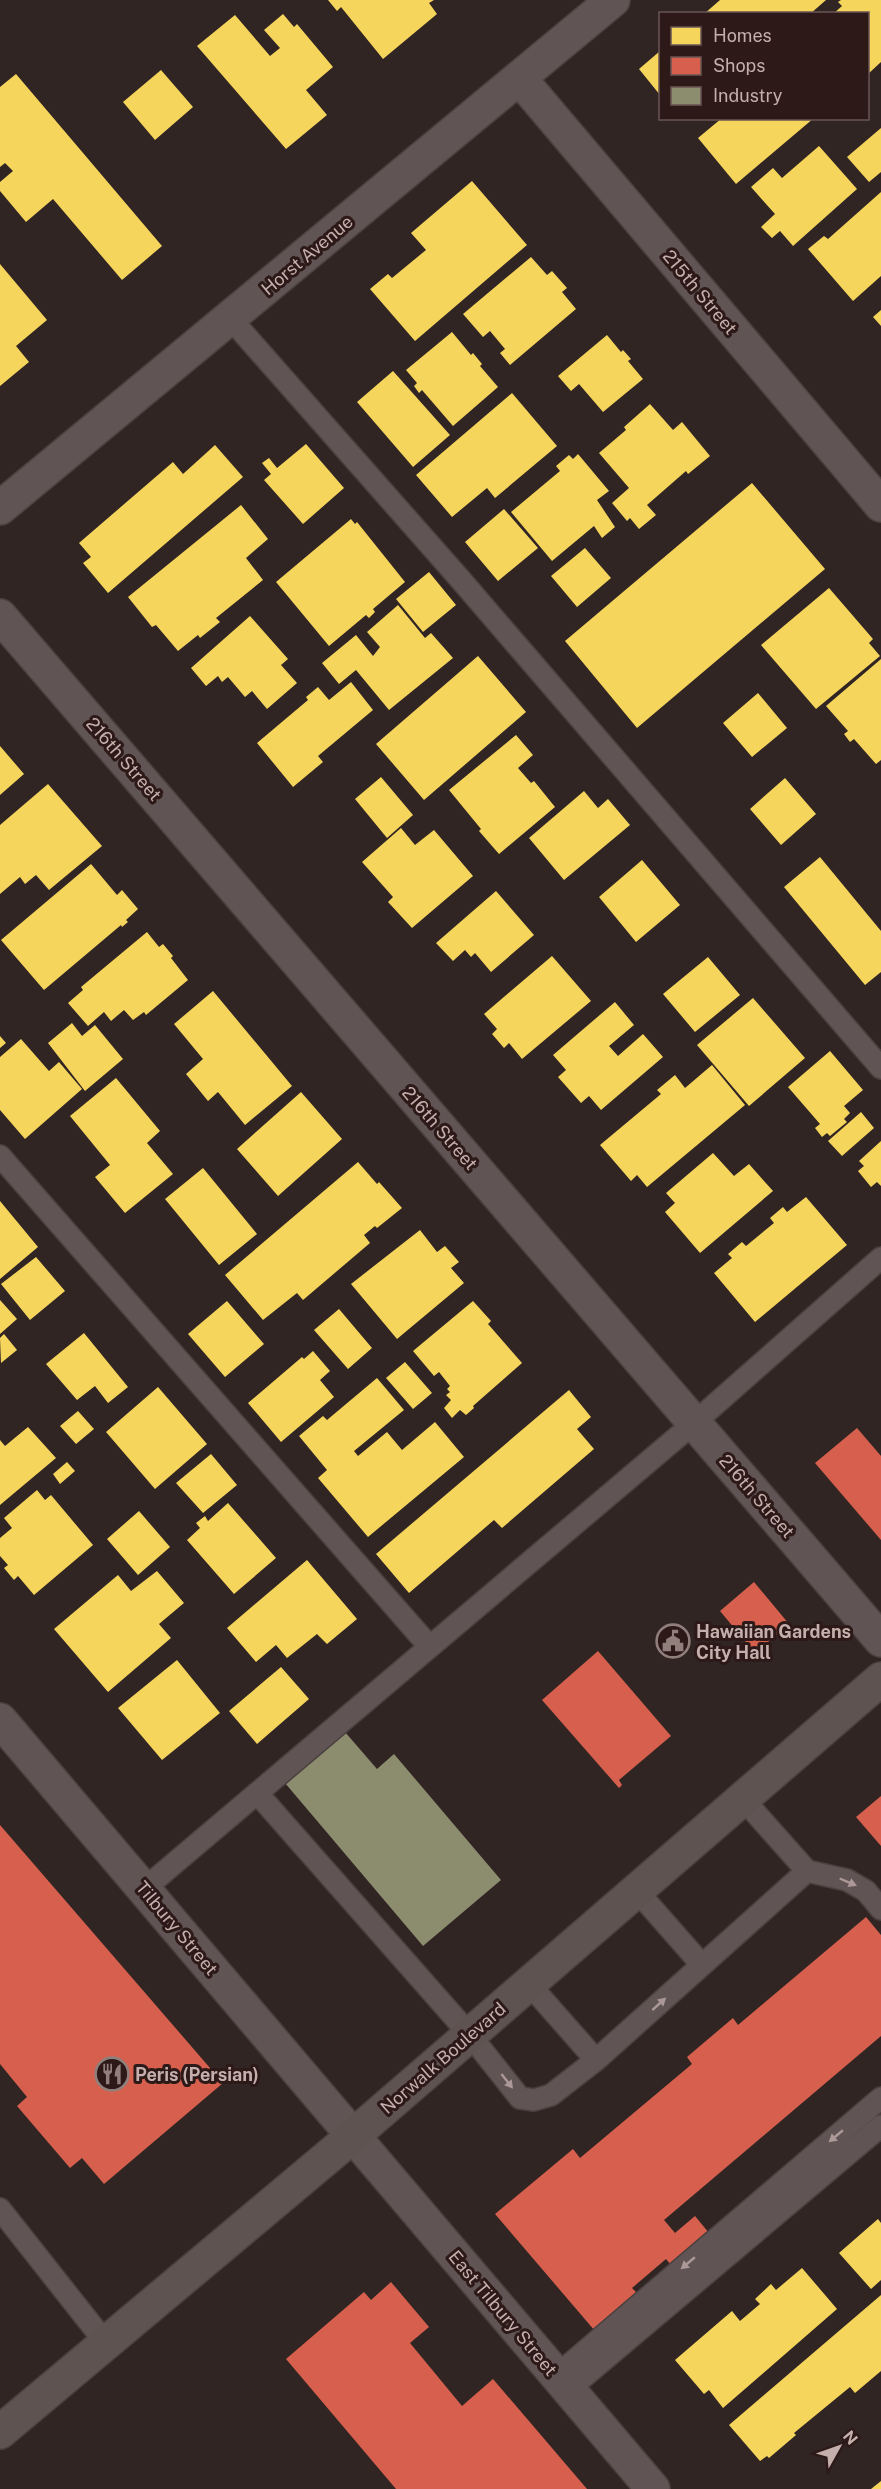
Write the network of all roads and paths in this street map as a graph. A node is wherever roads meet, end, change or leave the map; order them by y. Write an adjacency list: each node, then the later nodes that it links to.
1 (613, 0): 2 (street, Horst Avenue)
2 (520, 79): 3 (street, Horst Avenue); 4 (street, 215th Street)
3 (230, 318): 5 (street, Horst Avenue); 7 (lane)
4 (881, 505)
5 (0, 508)
6 (0, 616): 10 (street, 216th Street)
7 (881, 1068)
8 (0, 1156): 12 (lane)
9 (881, 1258): 10 (lane)
10 (694, 1423): 11 (street, 216th Street); 12 (lane)
11 (881, 1640)
12 (429, 1646): 15 (lane)
13 (881, 1679): 16 (main road, Norwalk Boulevard)
14 (0, 1720): 18 (street, Tilbury Street)
15 (257, 1793): 18 (lane); 23 (lane)
16 (743, 1799): 17 (lane); 19 (main road, Norwalk Boulevard)
17 (807, 1871): 20 (lane, one-way to 20); 21 (lane)
18 (144, 1889): 27 (street, Tilbury Street)
19 (637, 1891): 21 (lane); 22 (main road, Norwalk Boulevard)
20 (881, 1909)
21 (702, 1965): 24 (lane, one-way to 21)
22 (529, 1984): 23 (main road, Norwalk Boulevard); 24 (lane)
23 (470, 2035): 24 (lane, one-way to 24); 27 (main road, Norwalk Boulevard)
24 (596, 2060)
25 (881, 2098): 30 (lane, one-way to 30)
26 (881, 2126): 30 (lane)
27 (354, 2135): 29 (main road, Norwalk Boulevard); 30 (street, East Tilbury Street)
28 (0, 2209): 29 (lane)
29 (105, 2342): 31 (main road, Norwalk Boulevard)
30 (562, 2383): 32 (street, East Tilbury Street)
31 (0, 2432)
32 (654, 2489)

